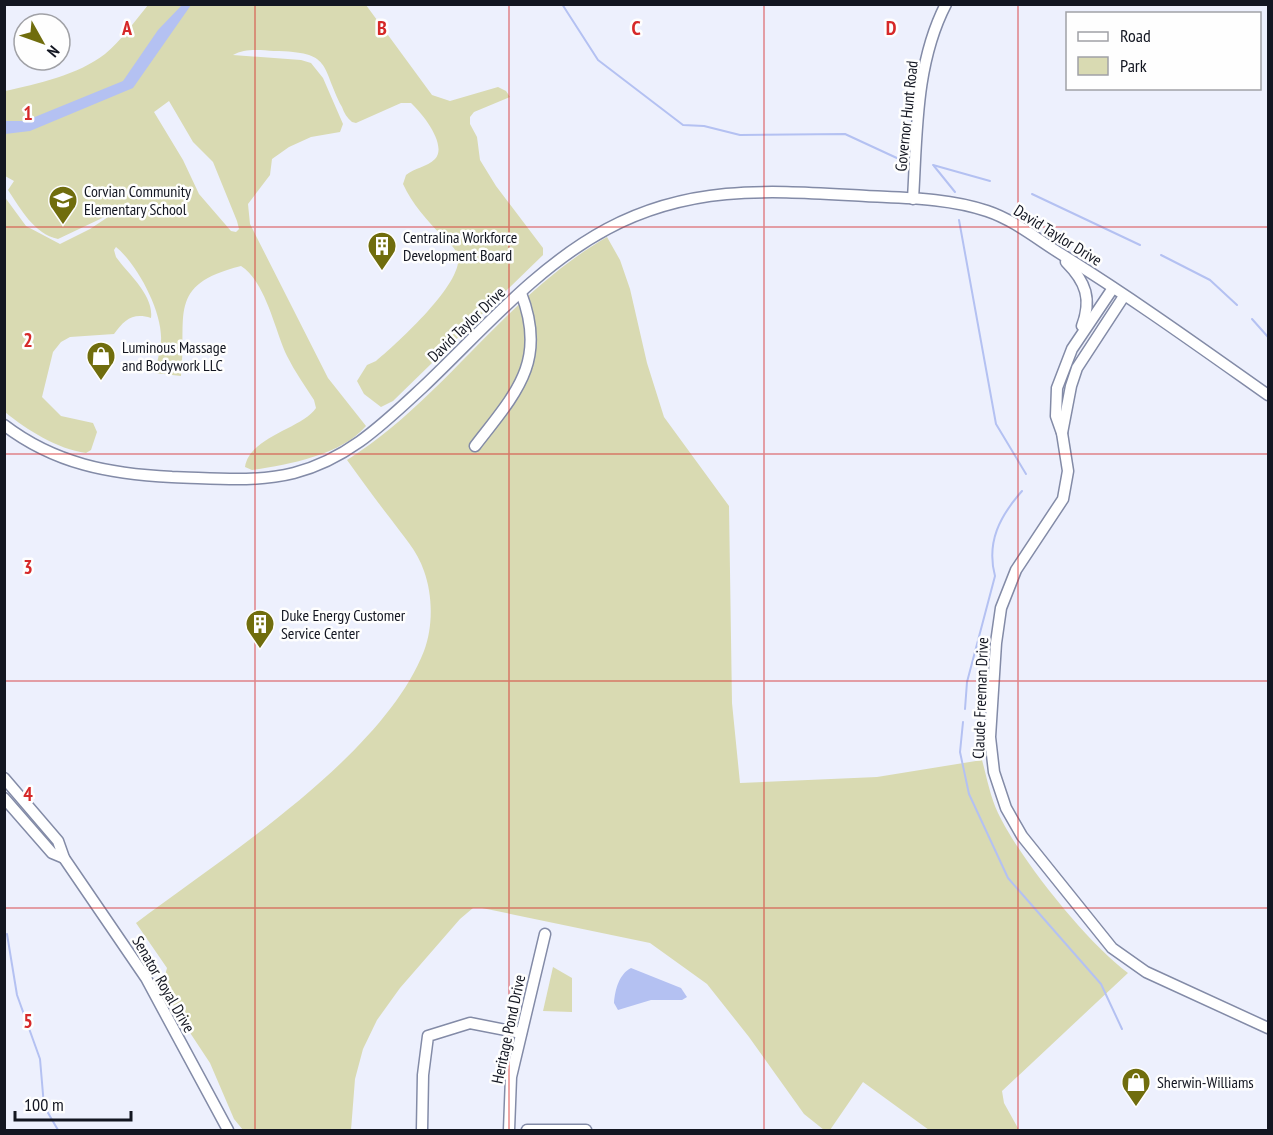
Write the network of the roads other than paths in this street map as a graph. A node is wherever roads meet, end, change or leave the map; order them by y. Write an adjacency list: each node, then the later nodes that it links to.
1 (946, 4): 2 (street, Governor Hunt Road)
2 (913, 199): 3 (street, David Taylor Drive); 5 (street, David Taylor Drive)
3 (1048, 246): 4 (street, David Taylor Drive); 7 (street)
4 (1113, 288): 6 (street, David Taylor Drive); 7 (street, Claude Freeman Drive)
5 (521, 293): 9 (street, David Taylor Drive); 11 (street)
6 (1124, 296): 8 (street, David Taylor Drive); 10 (street, Claude Freeman Drive)
7 (1072, 349): 10 (street, Claude Freeman Drive)
8 (1269, 395)
9 (4, 425)
10 (1062, 433): 16 (street, Claude Freeman Drive)
11 (475, 446)
12 (4, 778): 14 (street, Senator Royal Drive)
13 (4, 798): 14 (street, Senator Royal Drive)
14 (64, 858): 18 (street, Senator Royal Drive)
15 (545, 934): 17 (street, Heritage Pond Drive)
16 (1269, 1028)
17 (521, 1033): 19 (street); 20 (street, Heritage Pond Drive)
18 (228, 1131)
19 (422, 1131)
20 (509, 1131)
21 (527, 1131): 22 (street)
22 (586, 1131)

